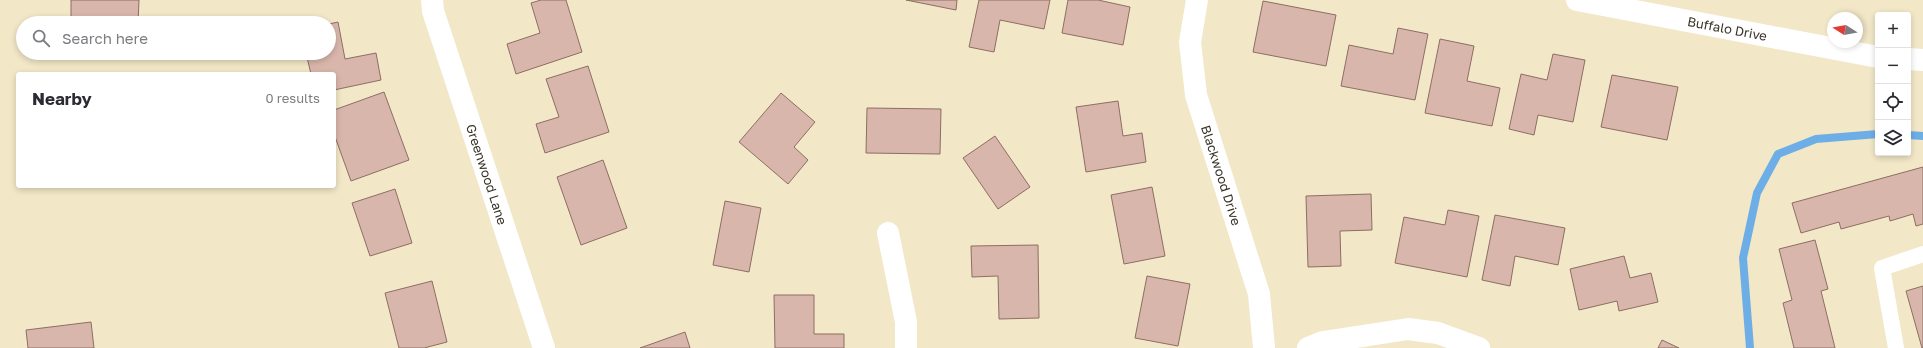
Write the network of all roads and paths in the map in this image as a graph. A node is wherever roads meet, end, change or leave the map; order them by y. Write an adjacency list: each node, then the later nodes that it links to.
1 (432, 0): 9 (street, Greenwood Lane)
2 (1197, 0): 11 (street, Blackwood Drive)
3 (1577, 0): 4 (street, Buffalo Drive)
4 (1875, 56)
5 (1911, 59): 6 (street)
6 (1923, 60)
7 (888, 233): 10 (street)
8 (1923, 254): 14 (lane)
9 (544, 348)
10 (906, 348)
11 (1264, 348)
12 (1308, 348): 13 (street)
13 (1479, 348)
14 (1896, 348)

